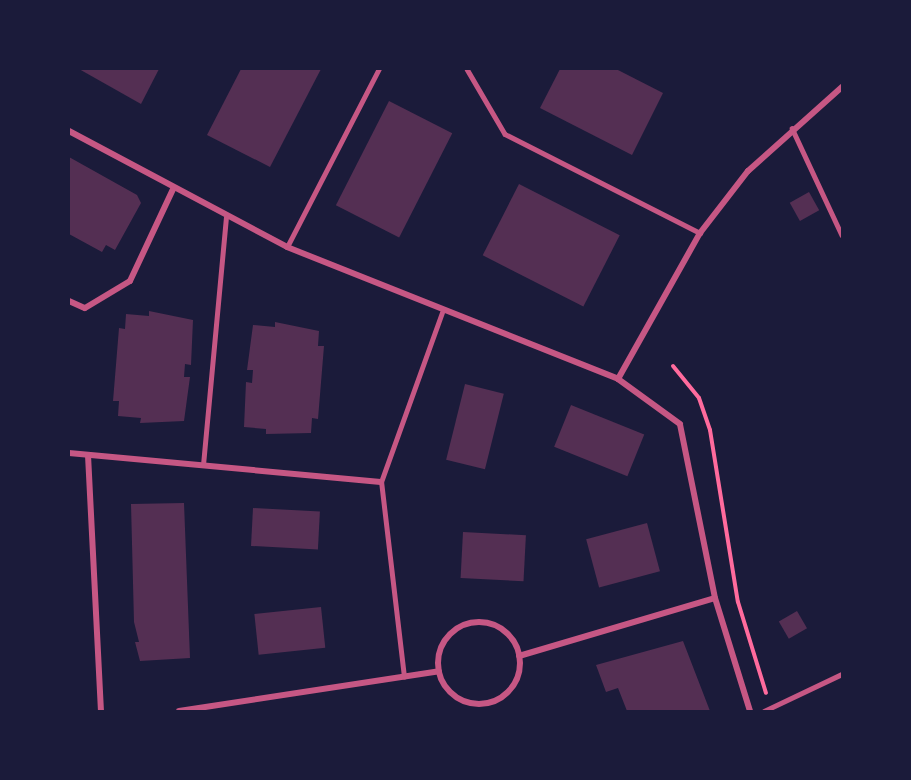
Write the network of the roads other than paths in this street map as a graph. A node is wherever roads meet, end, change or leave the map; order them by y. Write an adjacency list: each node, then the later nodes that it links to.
1 (378, 69): 10 (lane)
2 (466, 69): 8 (lane)
3 (842, 87): 4 (street)
4 (792, 128): 8 (street); 9 (lane)
5 (69, 130): 6 (street)
6 (173, 189): 7 (street); 11 (street)
7 (226, 218): 10 (street); 16 (lane)
8 (700, 233): 13 (street)
9 (842, 235)
10 (287, 247): 12 (street)
11 (69, 301)
12 (442, 313): 13 (street); 17 (lane)
13 (618, 379): 18 (street)
14 (69, 453): 15 (street)
15 (88, 455): 16 (street); 23 (street)
16 (203, 465): 17 (street)
17 (381, 482): 22 (lane)
18 (715, 598): 19 (street); 25 (street)
19 (519, 656): 20 (street); 20 (street)
20 (439, 671): 22 (street)
21 (842, 674): 26 (lane)
22 (404, 676): 24 (street)
23 (102, 711)
24 (180, 711)
25 (750, 711)
26 (764, 711)

